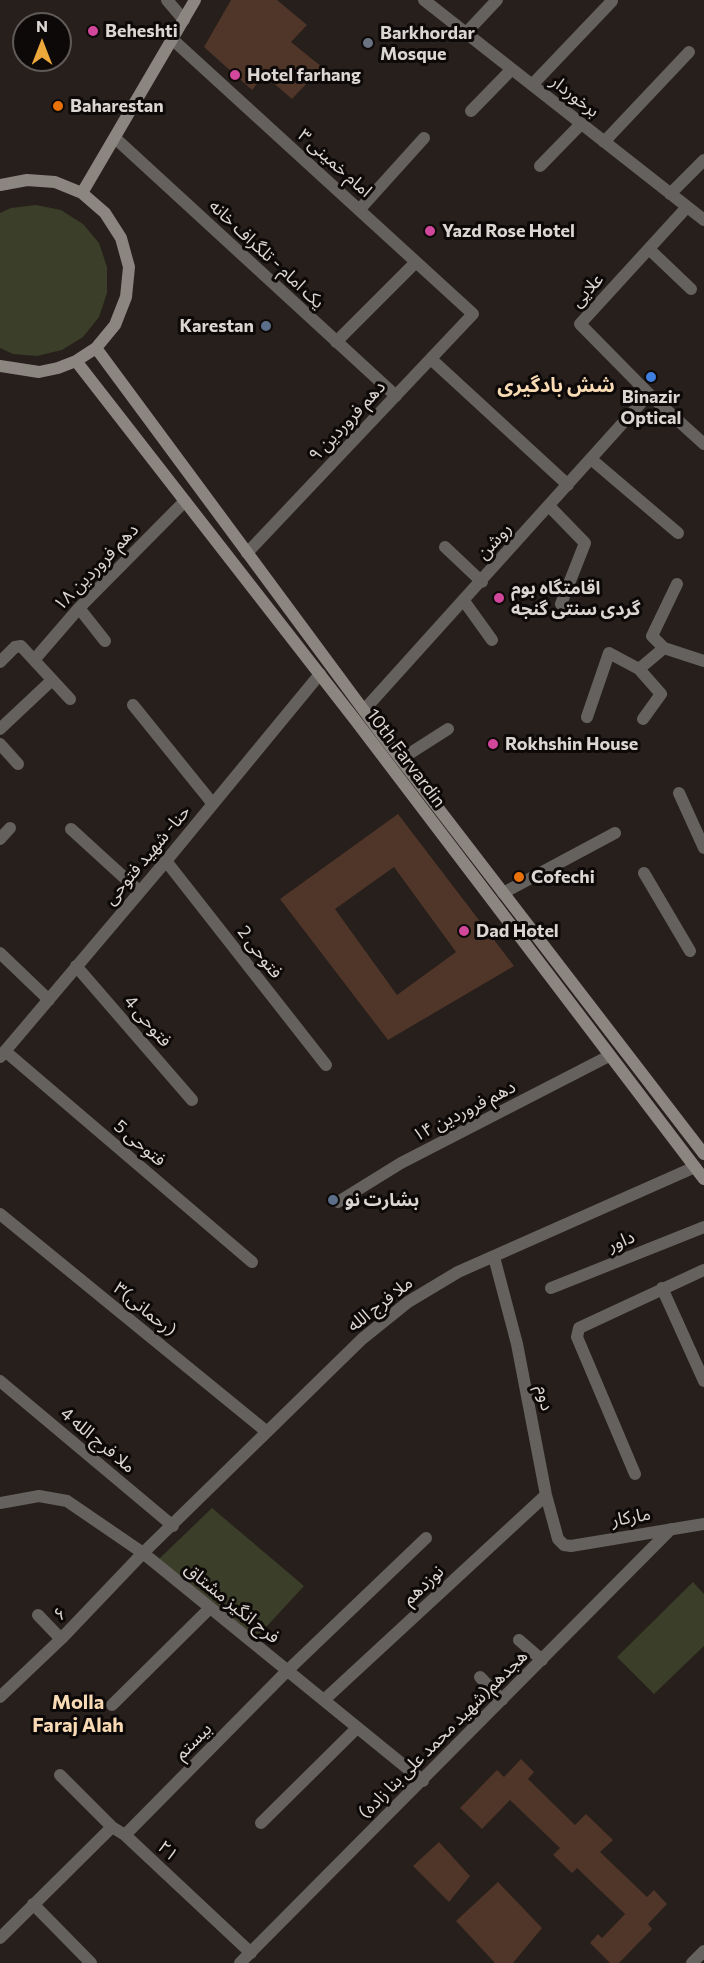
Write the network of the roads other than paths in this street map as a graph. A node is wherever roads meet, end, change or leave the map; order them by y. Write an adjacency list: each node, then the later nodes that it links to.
1 (167, 0): 6 (street)
2 (195, 0): 6 (main road)
3 (424, 0): 7 (street, برخوردار)
4 (497, 0): 7 (street)
5 (612, 1): 11 (street)
6 (184, 20): 8 (main road)
7 (466, 33): 10 (street, برخوردار)
8 (172, 39): 14 (main road); 23 (street, امام خمینی ۳)
9 (689, 52): 16 (street)
10 (512, 69): 11 (street, برخوردار); 12 (street)
11 (532, 85): 13 (street, برخوردار)
12 (471, 111)
13 (581, 124): 16 (street, برخوردار); 18 (street)
14 (115, 138): 20 (main road); 29 (street, یک امام - تلگراف خانه)
15 (424, 138): 23 (street)
16 (604, 142): 21 (street, برخوردار)
17 (704, 160): 21 (street)
18 (540, 166)
19 (0, 185): 20 (main road)
20 (82, 194): 30 (main road)
21 (670, 194): 22 (street, برخوردار)
22 (687, 207): 24 (street, برخوردار); 25 (street, علایی)
23 (359, 210): 26 (street, امام خمینی ۳)
24 (704, 220)
25 (649, 249): 27 (street); 34 (street, علایی)
26 (416, 262): 28 (street, امام خمینی ۳); 29 (street)
27 (691, 289)
28 (473, 314): 31 (street, دهم فروردین ۹)
29 (336, 342): 35 (street, یک امام - تلگراف خانه)
30 (96, 348): 32 (main road); 43 (main road, 10th Farvardin)
31 (431, 359): 35 (street, دهم فروردین ۹); 38 (street)
32 (76, 361): 33 (main road); 39 (main road, 10th Farvardin)
33 (0, 366)
34 (649, 394): 36 (street); 37 (street, روشن)
35 (396, 396): 43 (street, دهم فروردین ۹)
36 (704, 444)
37 (591, 459): 38 (street, روشن); 41 (street)
38 (568, 485): 40 (street, روشن)
39 (185, 501): 48 (street, دهم فروردین ۱۸); 56 (main road, 10th Farvardin)
40 (549, 506): 44 (street, روشن); 47 (street)
41 (678, 533)
42 (445, 547): 44 (street)
43 (247, 554): 60 (main road, 10th Farvardin)
44 (482, 582): 46 (street, روشن)
45 (677, 584): 51 (street)
46 (464, 601): 49 (street); 60 (street, روشن)
47 (561, 604)
48 (79, 608): 50 (street); 52 (street, دهم فروردین ۱۸)
49 (492, 640)
50 (105, 641)
51 (664, 648): 53 (street); 55 (street)
52 (34, 660): 54 (street); 57 (street)
53 (704, 661)
54 (0, 662)
55 (639, 669): 61 (street); 62 (street)
56 (320, 674): 69 (street, حنا- شهید فتوحی); 84 (main road, 10th Farvardin)
57 (51, 681): 58 (street); 63 (street)
58 (70, 699)
59 (133, 705): 69 (street)
60 (364, 710): 66 (main road, 10th Farvardin)
61 (587, 717)
62 (643, 719)
63 (0, 729)
64 (448, 729): 66 (street)
65 (0, 744): 67 (street)
66 (401, 759): 78 (main road, 10th Farvardin)
67 (18, 764)
68 (679, 793): 74 (street)
69 (213, 804): 75 (street, حنا- شهید فتوحی)
70 (10, 828): 73 (street)
71 (71, 829): 77 (street)
72 (615, 833): 78 (street)
73 (0, 839)
74 (704, 848)
75 (166, 861): 77 (street, حنا- شهید فتوحی); 85 (street, فتوحی 2)
76 (644, 873): 79 (street)
77 (140, 892): 81 (street, حنا- شهید فتوحی)
78 (503, 893): 87 (main road, 10th Farvardin)
79 (690, 951)
80 (0, 953): 82 (street)
81 (76, 966): 82 (street, حنا- شهید فتوحی); 86 (street, فتوحی 4)
82 (49, 1000): 83 (street, حنا- شهید فتوحی)
83 (2, 1054): 94 (street, فتوحی 5)
84 (609, 1056): 88 (main road, 10th Farvardin); 90 (street, دهم فروردین ۱۴)
85 (326, 1065)
86 (192, 1100)
87 (704, 1154)
88 (695, 1167): 89 (main road, 10th Farvardin); 93 (street, ملا فرج الله)
89 (704, 1179)
90 (338, 1202)
91 (0, 1214): 100 (street, ۳(رحمانی))
92 (704, 1227): 96 (street, داور)
93 (494, 1257): 100 (street, ملا فرج الله); 102 (street, دوم)
94 (252, 1262)
95 (704, 1270): 97 (street)
96 (551, 1288)
97 (662, 1288): 98 (street); 101 (street)
98 (704, 1381)
99 (0, 1382): 105 (street, 4 ملا فرج الله)
100 (267, 1432): 105 (street, ملا فرج الله)
101 (635, 1474)
102 (546, 1495): 108 (street, دوم); 118 (street, نوزدهم)
103 (0, 1503): 109 (street, فرح انگیز مشتاق)
104 (704, 1524): 106 (street, مارکار)
105 (173, 1526): 109 (street, ملا فرج الله)
106 (671, 1529): 108 (street, مارکار); 114 (street, هجدهم(شهید محمد علی بنا زاده))
107 (426, 1538): 115 (street, بیستم)
108 (564, 1545)
109 (143, 1553): 110 (street, فرح انگیز مشتاق); 112 (street, ۶)
110 (209, 1609): 115 (street, فرح انگیز مشتاق); 120 (street)
111 (38, 1615): 112 (street)
112 (61, 1639): 117 (street, ۶)
113 (519, 1640): 114 (street)
114 (542, 1660): 119 (street, هجدهم(شهید محمد علی بنا زاده))
115 (287, 1671): 118 (street, فرح انگیز مشتاق); 126 (street, بیستم)
116 (480, 1677): 119 (street)
117 (0, 1697)
118 (324, 1700): 121 (street, فرح انگیز مشتاق)
119 (502, 1700): 123 (street, هجدهم(شهید محمد علی بنا زاده))
120 (111, 1705)
121 (357, 1728): 123 (street, فرح انگیز مشتاق); 124 (street)
122 (60, 1775): 125 (street, ۲۱)
123 (423, 1781): 130 (street, هجدهم(شهید محمد علی بنا زاده))
124 (261, 1823)
125 (112, 1827): 126 (street, ۲۱); 127 (street)
126 (125, 1835): 130 (street, ۲۱)
127 (33, 1904): 128 (street); 131 (street)
128 (0, 1938)
129 (704, 1951): 133 (street)
130 (251, 1953): 132 (street, هجدهم(شهید محمد علی بنا زاده))
131 (91, 1963)
132 (240, 1963)
133 (692, 1963)

